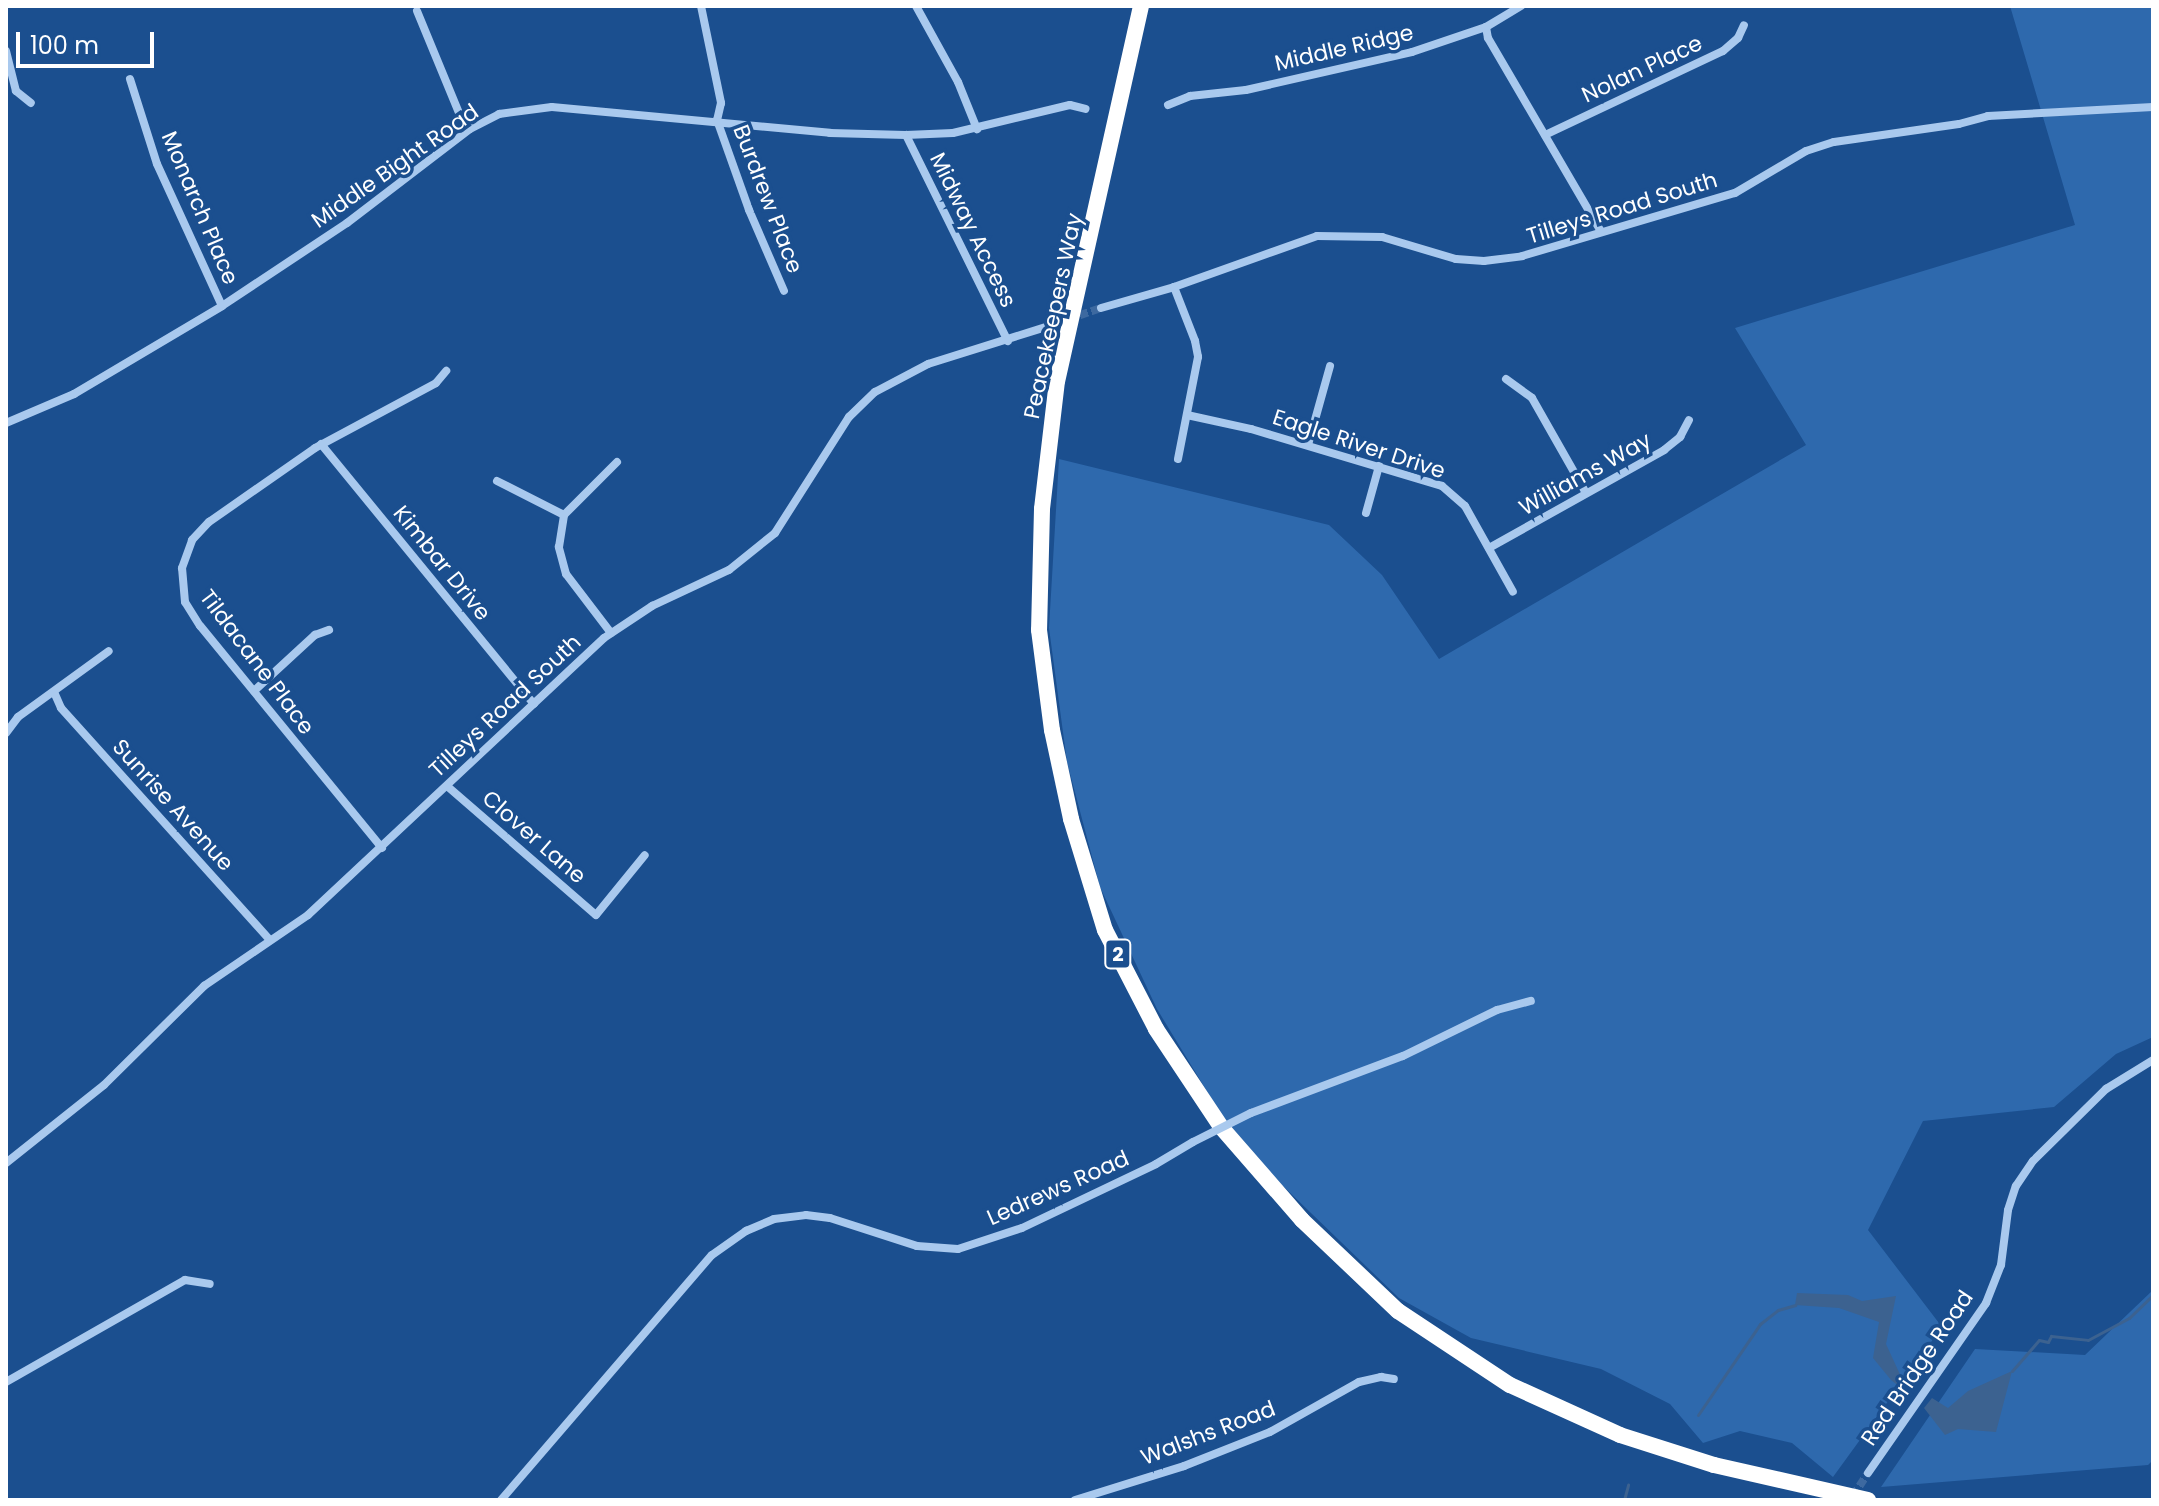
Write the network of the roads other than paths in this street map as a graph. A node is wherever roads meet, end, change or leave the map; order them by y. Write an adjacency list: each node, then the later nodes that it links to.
1 (701, 6): 14 (street, Burdrew Place)
2 (916, 6): 16 (street)
3 (1141, 6): 63 (highway, Peacekeepers Way / 2)
4 (1521, 6): 7 (street, Middle Ridge)
5 (417, 11): 15 (street)
6 (1744, 25): 18 (street, Nolan Place)
7 (1486, 27): 11 (street, Middle Ridge); 18 (street)
8 (6, 51): 10 (street)
9 (130, 79): 22 (street, Monarch Place)
10 (31, 103)
11 (1168, 105)
12 (2153, 107): 19 (street, Tilleys Road South)
13 (1086, 109): 16 (street, Middle Bight Road)
14 (717, 120): 15 (street, Middle Bight Road); 17 (street, Middle Bight Road); 21 (street, Burdrew Place)
15 (470, 129): 22 (street, Middle Bight Road)
16 (977, 129): 17 (street, Middle Bight Road)
17 (906, 135): 25 (street, Midway Access)
18 (1545, 135): 19 (street)
19 (1601, 231): 20 (street, Tilleys Road South)
20 (1174, 287): 23 (street, Tilleys Road South); 29 (street)
21 (784, 291)
22 (222, 306): 31 (street, Middle Bight Road)
23 (1101, 308)
24 (1046, 327): 25 (street, Tilleys Road South)
25 (1008, 341): 44 (street, Tilleys Road South)
26 (1330, 366): 33 (street)
27 (446, 371): 32 (street, Tildacane Place)
28 (1506, 379): 38 (street)
29 (1187, 415): 33 (street, Eagle River Drive); 34 (street)
30 (1689, 420): 38 (street, Williams Way)
31 (6, 423)
32 (321, 444): 46 (street, Tildacane Place); 48 (street, Kimbar Drive)
33 (1308, 445): 36 (street, Eagle River Drive)
34 (1178, 459)
35 (617, 462): 40 (street)
36 (1379, 466): 39 (street); 41 (street, Eagle River Drive)
37 (497, 481): 40 (street)
38 (1586, 493): 41 (street, Williams Way)
39 (1366, 513)
40 (564, 515): 44 (street)
41 (1489, 548): 42 (street, Eagle River Drive)
42 (1513, 592)
43 (329, 630): 46 (street)
44 (611, 633): 48 (street, Tilleys Road South)
45 (109, 651): 47 (street)
46 (254, 691): 51 (street, Tildacane Place)
47 (54, 692): 49 (street); 53 (street, Sunrise Avenue)
48 (534, 704): 50 (street, Tilleys Road South)
49 (6, 733)
50 (447, 786): 51 (street, Tilleys Road South); 52 (street, Clover Lane)
51 (382, 848): 53 (street, Tilleys Road South)
52 (645, 855)
53 (270, 940): 56 (street, Tilleys Road South)
54 (1531, 1001): 61 (street, Ledrews Road, bridge)
55 (2153, 1060): 60 (street, Red Bridge Road)
56 (6, 1163)
57 (210, 1284): 59 (street)
58 (1394, 1379): 62 (street, Walshs Road)
59 (6, 1382)
60 (1868, 1473)
61 (501, 1500)
62 (1075, 1500)
63 (1868, 1500)

